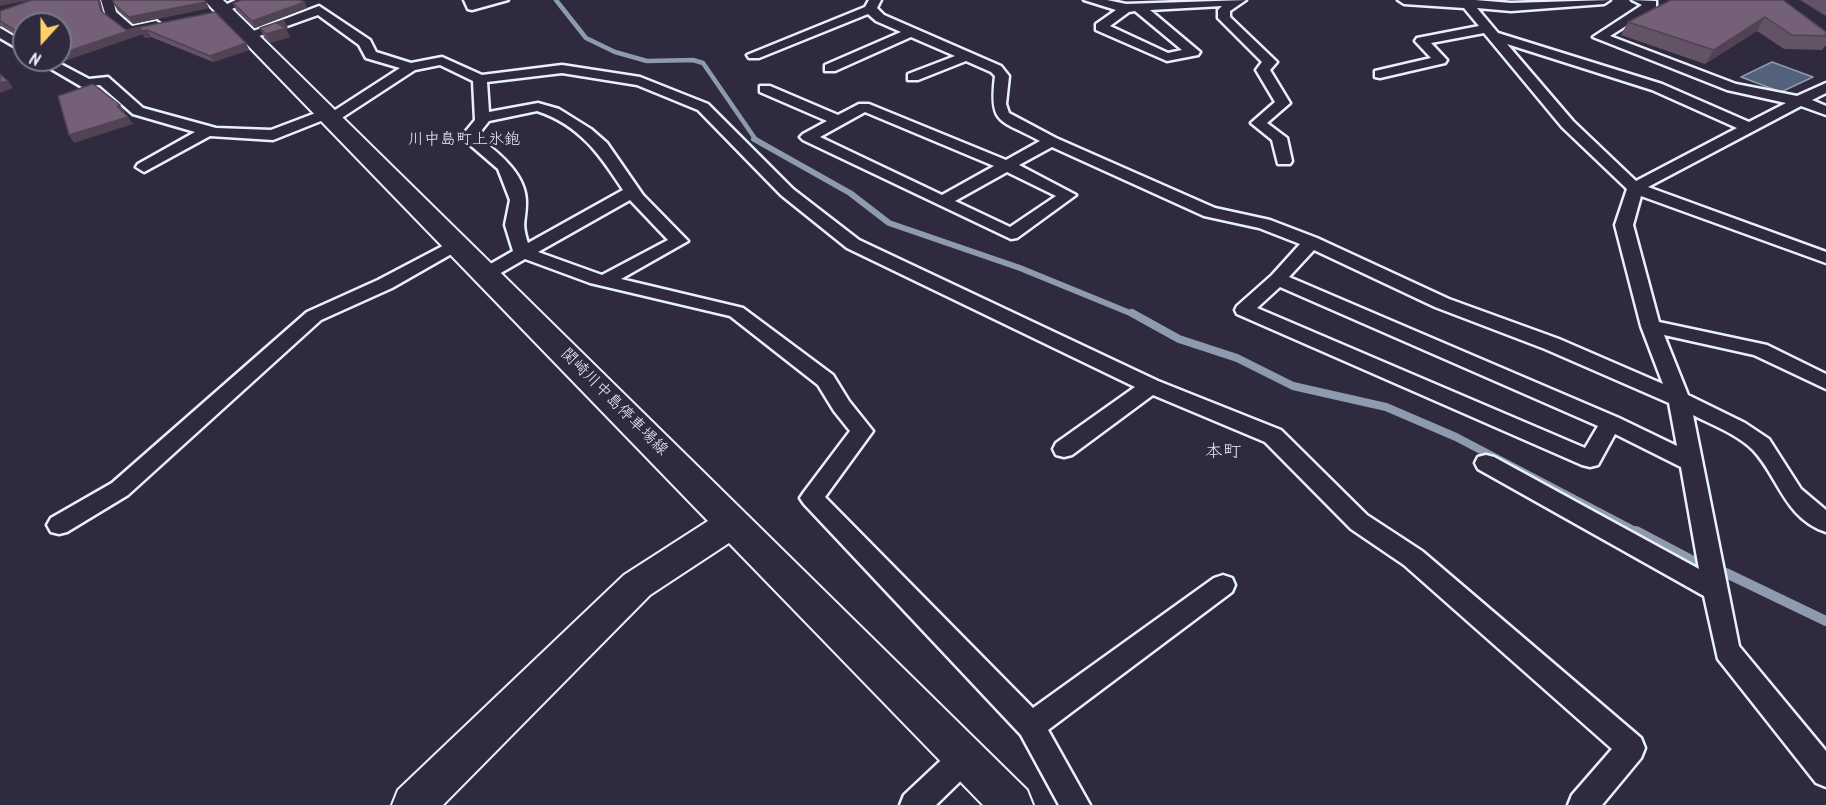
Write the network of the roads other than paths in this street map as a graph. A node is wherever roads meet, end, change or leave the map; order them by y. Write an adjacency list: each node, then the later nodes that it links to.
1 (107, 0): 17 (street)
2 (248, 0): 15 (street)
3 (470, 0): 4 (street)
4 (502, 0)
5 (1090, 0): 14 (street)
6 (1240, 0): 7 (street); 12 (street); 16 (street)
7 (1249, 0)
8 (1404, 0): 11 (street)
9 (1604, 0): 11 (street)
10 (1638, 0): 31 (street)
11 (1468, 1): 19 (street)
12 (1184, 2): 14 (street); 16 (street)
13 (873, 5): 18 (street); 21 (street)
14 (1132, 8): 14 (street)
15 (216, 9): 20 (main road, 関崎川中島停車場線)
16 (1224, 18): 39 (street)
17 (171, 22)
18 (911, 32): 22 (street); 24 (street)
19 (1490, 32): 26 (street); 36 (street); 42 (street)
20 (246, 36): 23 (street); 33 (main road, 関崎川中島停車場線)
21 (754, 55)
22 (967, 56): 27 (street); 38 (street)
23 (411, 67): 28 (street); 33 (street)
24 (830, 68)
25 (65, 72): 37 (street)
26 (1380, 74)
27 (913, 77)
28 (480, 79): 34 (street); 54 (street)
29 (1826, 87): 31 (street)
30 (765, 89): 35 (street)
31 (1803, 102): 32 (street); 36 (street)
32 (1826, 111)
33 (329, 116): 37 (street); 46 (main road, 関崎川中島停車場線)
34 (482, 118): 43 (street); 47 (street)
35 (838, 120): 40 (street); 44 (street)
36 (1750, 128): 42 (street)
37 (208, 131): 41 (street)
38 (1051, 141): 40 (street); 45 (street)
39 (1284, 161)
40 (1005, 165): 44 (street); 44 (street)
41 (144, 167)
42 (1635, 188): 48 (street); 52 (street)
43 (633, 191): 47 (street); 51 (street)
44 (943, 201)
45 (1311, 242): 50 (street); 55 (street)
46 (456, 244): 49 (main road, 関崎川中島停車場線); 62 (street)
47 (522, 252): 49 (street); 51 (street)
48 (1826, 258)
49 (486, 274): 60 (main road, 関崎川中島停車場線)
50 (1278, 279): 56 (street); 56 (street)
51 (604, 281): 65 (street)
52 (1651, 327): 53 (street); 55 (street)
53 (1826, 382)
54 (1151, 386): 57 (street); 72 (street)
55 (1679, 399): 58 (street); 61 (street)
56 (1611, 423): 58 (street)
57 (1064, 449)
58 (1689, 461): 64 (street)
59 (1486, 463): 64 (street)
60 (732, 523): 66 (main road, 関崎川中島停車場線); 68 (main road)
61 (1826, 523)
62 (59, 525)
63 (1223, 585): 65 (street)
64 (1715, 590): 67 (street)
65 (1031, 726): 71 (street)
66 (964, 758): 69 (street); 70 (main road, 関崎川中島停車場線)
67 (1826, 773)
68 (412, 805)
69 (915, 805)
70 (1012, 805)
71 (1075, 805)
72 (1583, 805)

